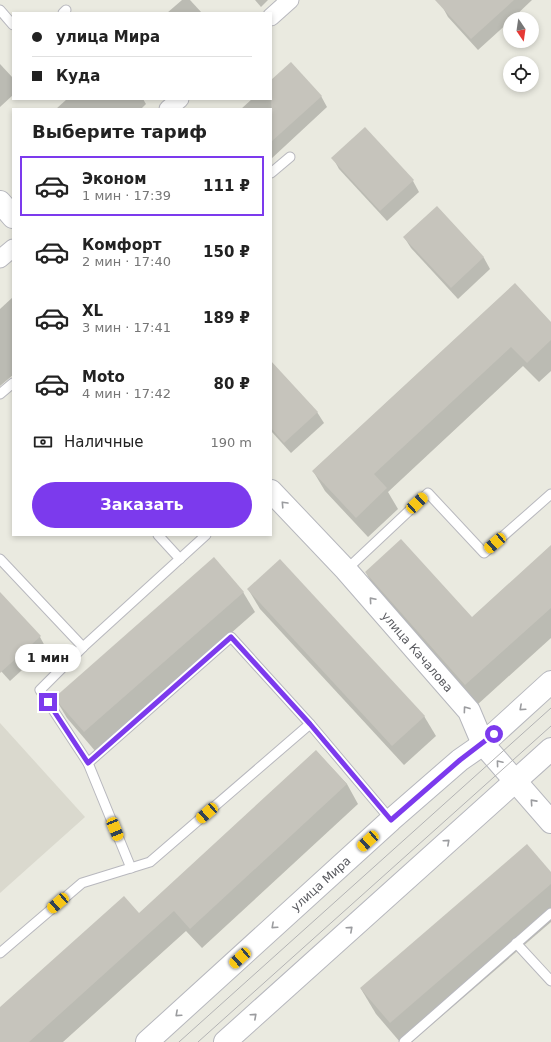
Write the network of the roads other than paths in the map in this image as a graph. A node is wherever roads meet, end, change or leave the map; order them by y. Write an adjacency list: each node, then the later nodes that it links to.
1 (290, 0): 3 (street)
2 (0, 10): 4 (lane)
3 (272, 16)
4 (12, 24)
5 (179, 100): 6 (street)
6 (169, 108)
7 (290, 157): 8 (lane)
8 (272, 172)
9 (0, 202): 10 (main road)
10 (12, 216)
11 (12, 249): 12 (street)
12 (0, 259)
13 (12, 384): 14 (lane)
14 (0, 394)
15 (272, 492): 21 (main road, улица Качалова, one-way to 15)
16 (551, 494): 21 (lane)
17 (159, 536): 20 (lane)
18 (205, 536): 20 (lane)
19 (0, 559): 22 (lane)
20 (180, 559): 22 (lane)
21 (346, 570): 25 (main road, улица Качалова, one-way to 21)
22 (83, 647): 27 (lane)
23 (551, 682): 25 (main road, улица Мира, one-way to 25)
24 (310, 724): 27 (lane); 29 (lane); 31 (lane)
25 (483, 744): 28 (main road, улица Качалова, one-way to 25); 29 (main road, улица Мира)
26 (551, 750): 28 (main road)
27 (88, 763): 31 (lane)
28 (515, 782): 30 (main road, улица Качалова, one-way to 28); 37 (main road, one-way to 28)
29 (391, 820): 36 (main road, улица Мира, one-way to 36)
30 (551, 822)
31 (131, 868): 34 (lane)
32 (551, 913): 33 (lane)
33 (516, 943): 35 (lane); 38 (lane)
34 (0, 953)
35 (551, 981)
36 (147, 1042)
37 (224, 1042)
38 (404, 1042)

